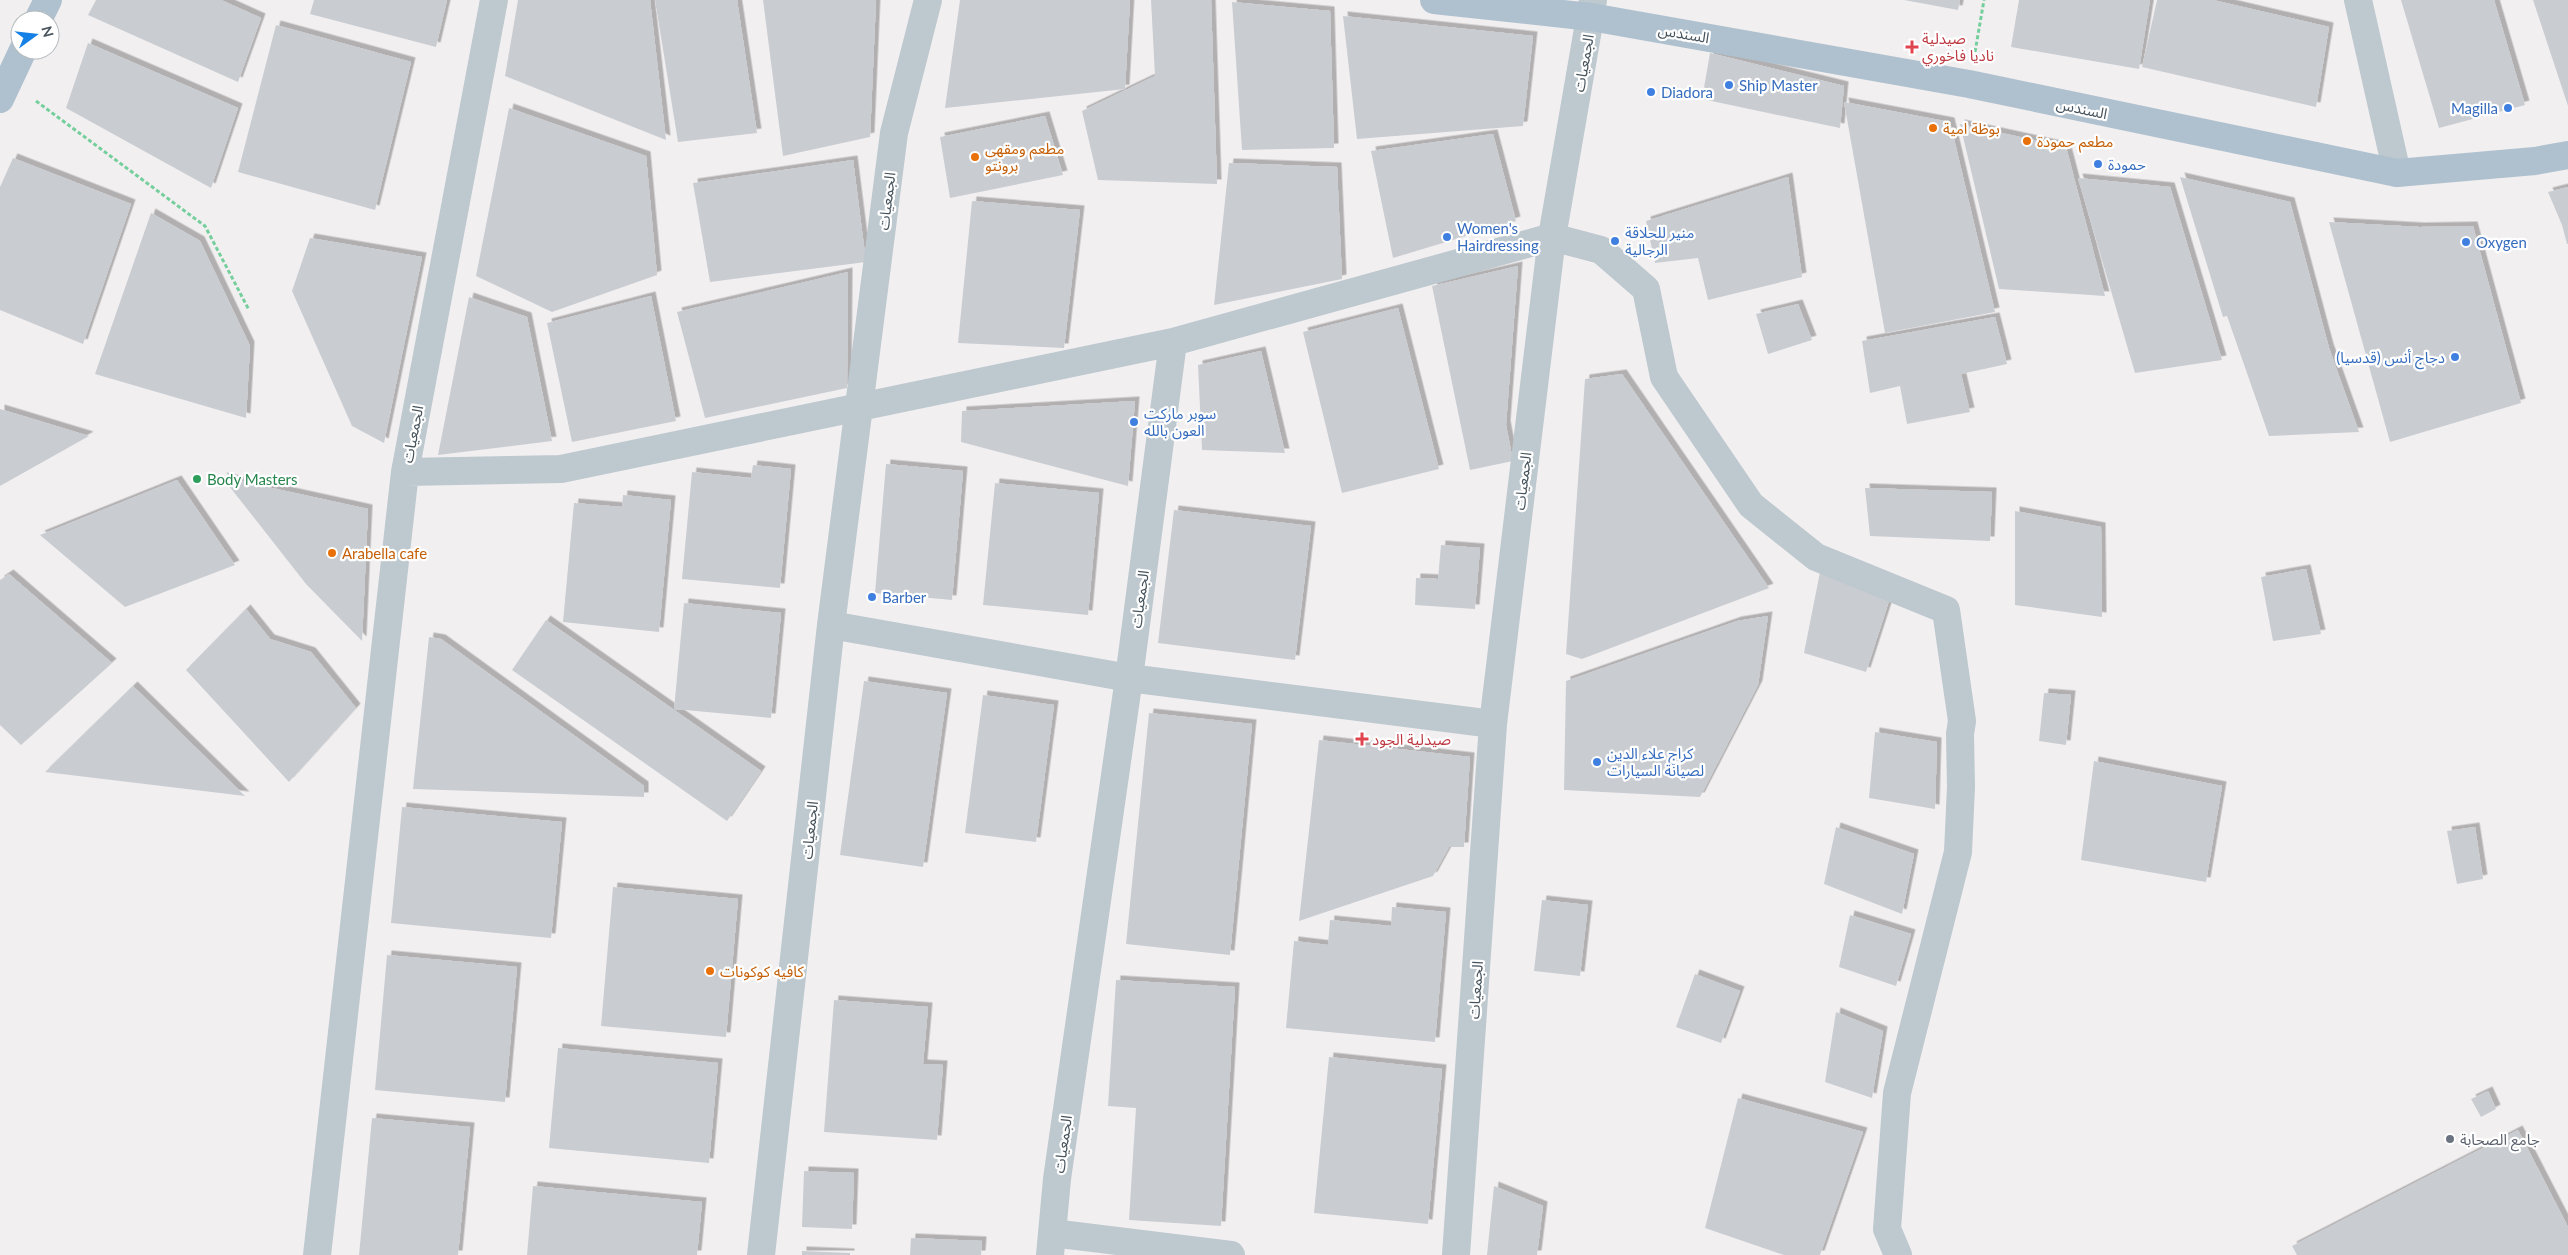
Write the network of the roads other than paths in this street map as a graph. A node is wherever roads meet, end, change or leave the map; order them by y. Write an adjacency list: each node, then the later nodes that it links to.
1 (494, 0): 13 (street, الجمعيات)
2 (928, 0): 12 (street, الجمعيات)
3 (1434, 0): 5 (main road, الجمعيات)
4 (2358, 0): 9 (street)
5 (1592, 8): 9 (main road, السندس); 10 (street, الجمعيات)
6 (19, 60): 7 (main road)
7 (4, 90)
8 (2568, 155): 9 (main road, السندس)
9 (2397, 173)
10 (1552, 236): 11 (street, الجمعيات); 16 (street, الجمعيات); 22 (street)
11 (1174, 342): 12 (street, الجمعيات); 15 (street, الجمعيات)
12 (860, 406): 13 (street, الجمعيات); 14 (street, الجمعيات)
13 (405, 472): 18 (street)
14 (831, 625): 15 (street); 19 (street, الجمعيات)
15 (1129, 678): 16 (street); 17 (street, الجمعيات)
16 (1493, 724): 21 (street, الجمعيات)
17 (1051, 1244): 20 (street)
18 (317, 1255)
19 (761, 1255)
20 (1231, 1255)
21 (1456, 1255)
22 (1898, 1255)

